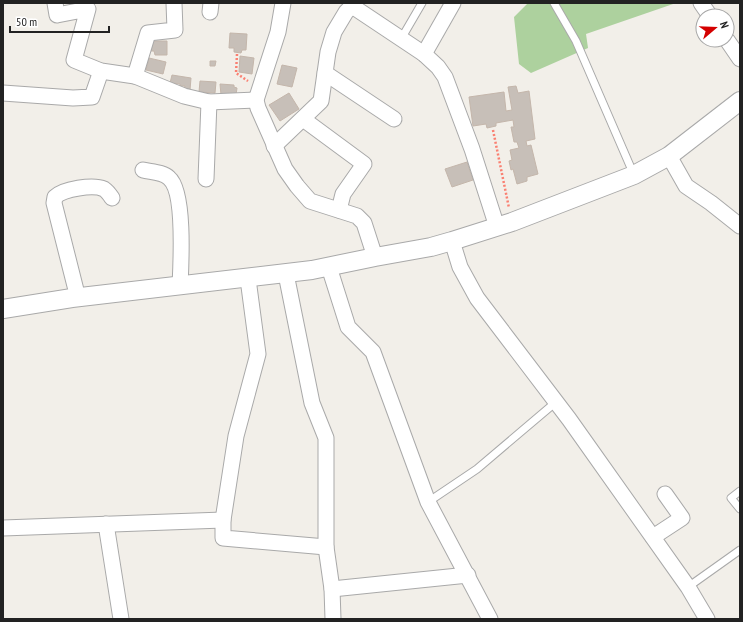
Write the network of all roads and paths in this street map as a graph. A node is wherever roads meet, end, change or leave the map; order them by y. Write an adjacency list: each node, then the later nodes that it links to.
1 (54, 3): 13 (street)
2 (174, 3): 15 (street)
3 (283, 3): 18 (street)
4 (422, 3): 8 (lane)
5 (453, 3): 11 (street)
6 (554, 3): 27 (lane)
7 (354, 5): 8 (street); 14 (street)
8 (402, 39): 11 (street)
9 (732, 48): 12 (street)
10 (237, 54): 16 (path)
11 (424, 54): 31 (street)
12 (740, 60)
13 (101, 71): 15 (street); 17 (street)
14 (325, 73): 21 (street); 22 (street)
15 (135, 76): 20 (street)
16 (249, 82)
17 (3, 93)
18 (256, 100): 20 (street); 24 (street)
19 (740, 101): 25 (street)
20 (209, 102): 28 (street)
21 (303, 119): 24 (street); 30 (street)
22 (394, 119)
23 (493, 130): 31 (path)
24 (274, 146): 30 (street)
25 (669, 156): 27 (street); 32 (street)
26 (143, 170): 38 (street)
27 (634, 175): 31 (street)
28 (206, 179)
29 (112, 198): 39 (street)
30 (339, 210): 34 (street)
31 (504, 225): 33 (street)
32 (740, 226)
33 (452, 241): 34 (street); 41 (street)
34 (375, 257): 35 (street)
35 (329, 267): 36 (street); 44 (street)
36 (286, 274): 37 (street); 50 (street)
37 (248, 279): 38 (street); 46 (street)
38 (180, 286): 39 (street)
39 (78, 298): 40 (street)
40 (3, 309)
41 (556, 402): 44 (lane); 49 (street)
42 (740, 491): 45 (lane)
43 (665, 494): 49 (street)
44 (428, 502): 52 (street)
45 (740, 509)
46 (223, 520): 47 (street); 50 (street)
47 (106, 524): 48 (street); 55 (street)
48 (3, 528)
49 (654, 537): 53 (street)
50 (326, 547): 54 (street)
51 (740, 550): 53 (lane)
52 (468, 575): 54 (street); 57 (street)
53 (688, 587): 58 (street)
54 (332, 589): 56 (street)
55 (121, 619)
56 (333, 619)
57 (490, 619)
58 (707, 619)

